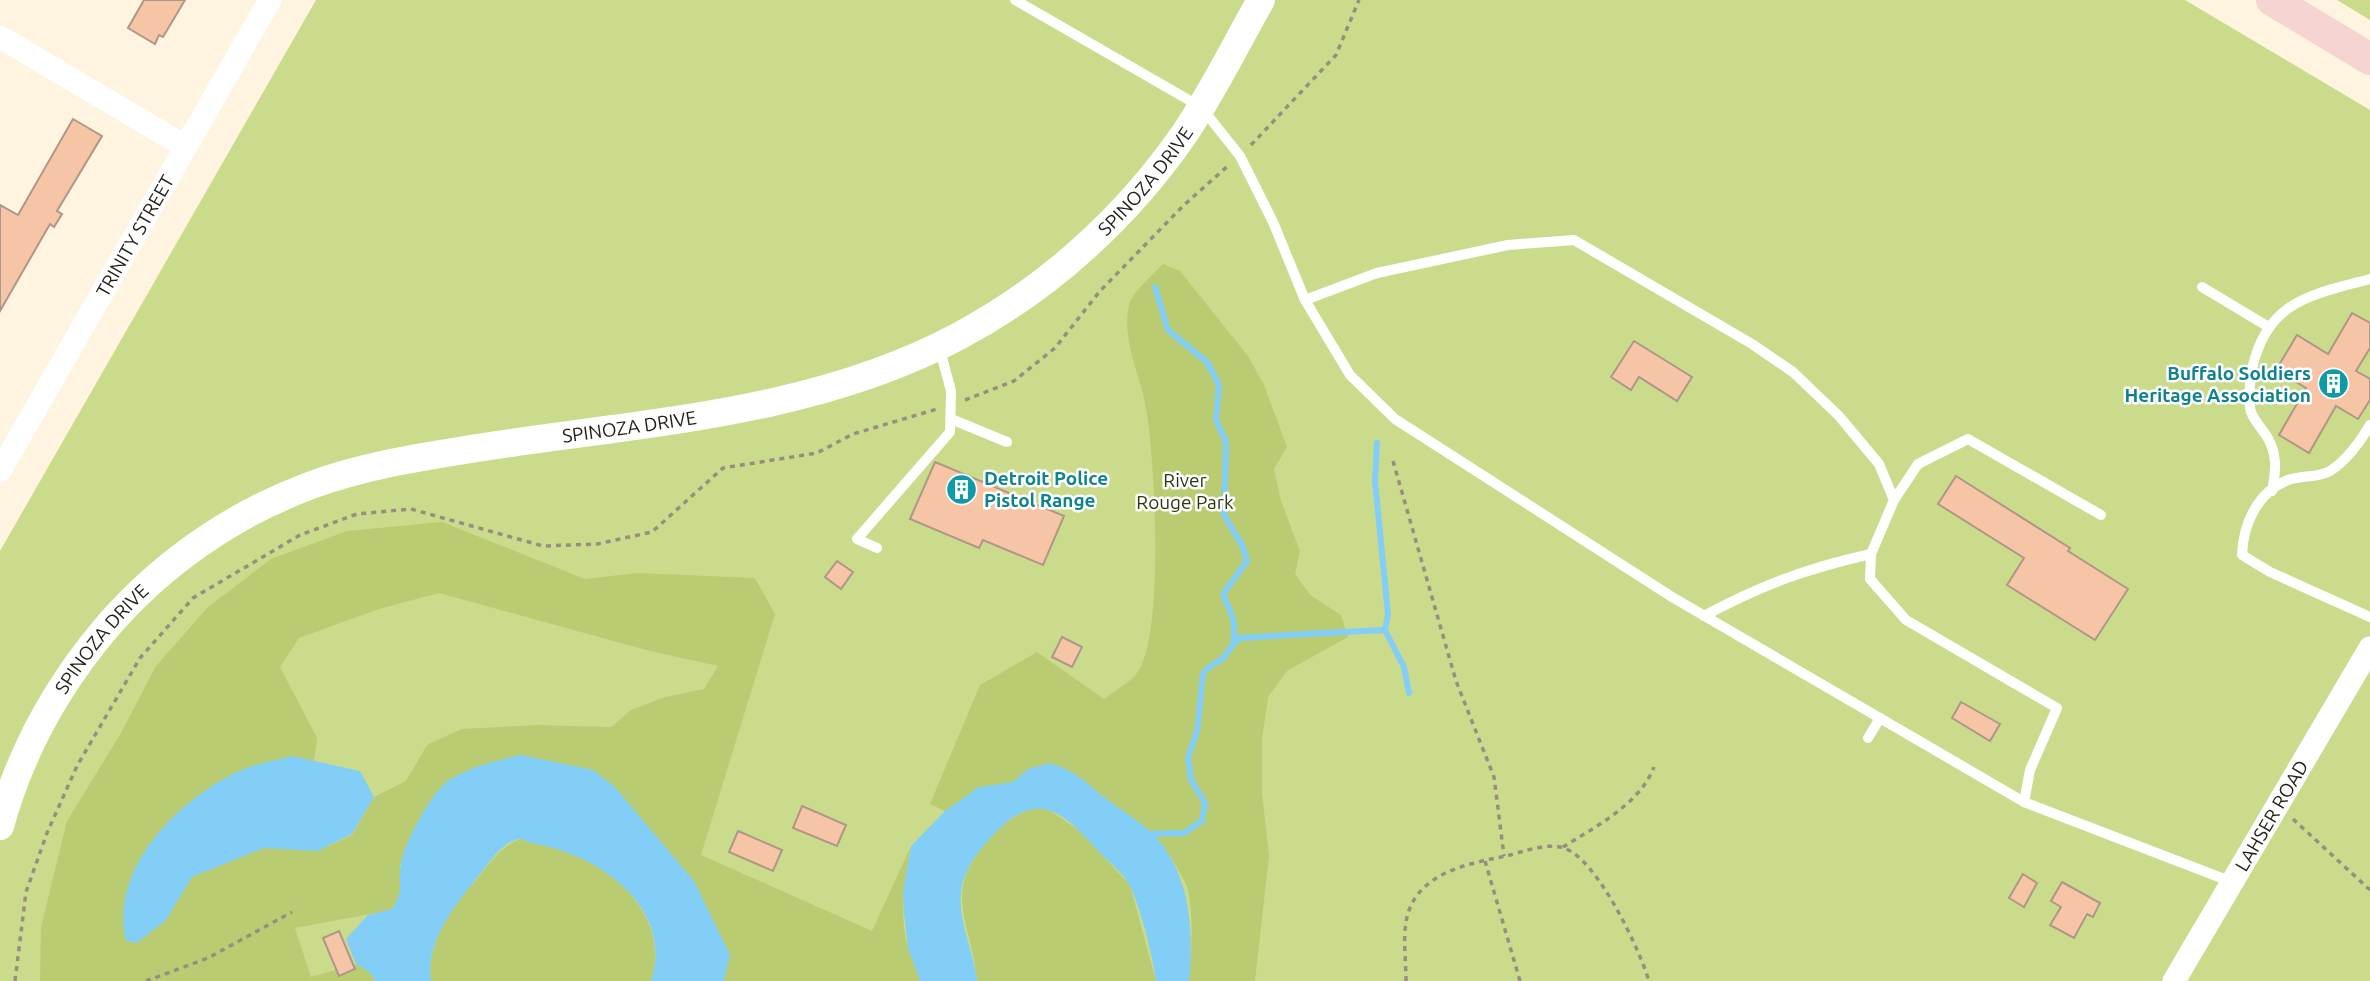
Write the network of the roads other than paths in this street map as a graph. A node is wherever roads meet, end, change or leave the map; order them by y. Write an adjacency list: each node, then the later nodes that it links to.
1 (270, 0): 8 (street, TRINITY STREET)
2 (1015, 0): 7 (lane)
3 (1261, 0): 7 (street, SPINOZA DRIVE)
4 (2272, 0): 6 (main road)
5 (0, 37): 8 (street)
6 (2370, 59)
7 (1201, 107): 11 (lane); 13 (street, SPINOZA DRIVE)
8 (186, 147): 17 (street, TRINITY STREET)
9 (2370, 279): 12 (lane)
10 (2202, 287): 12 (lane)
11 (1305, 300): 19 (lane); 23 (lane)
12 (2267, 326): 18 (lane)
13 (939, 346): 14 (lane); 29 (street, SPINOZA DRIVE)
14 (951, 419): 16 (lane); 21 (lane)
15 (2370, 425): 18 (lane)
16 (1007, 442)
17 (0, 471)
18 (2272, 491): 24 (lane)
19 (1894, 500): 20 (lane); 22 (lane)
20 (2101, 515)
21 (877, 548)
22 (1871, 554): 23 (lane); 28 (lane)
23 (1704, 616): 26 (lane)
24 (2370, 617)
25 (2370, 648): 30 (street, LAHSER ROAD)
26 (1880, 718): 27 (lane); 28 (lane)
27 (1868, 738)
28 (2024, 802): 30 (lane)
29 (0, 825)
30 (2232, 883): 31 (street, LAHSER ROAD)
31 (2174, 981)

